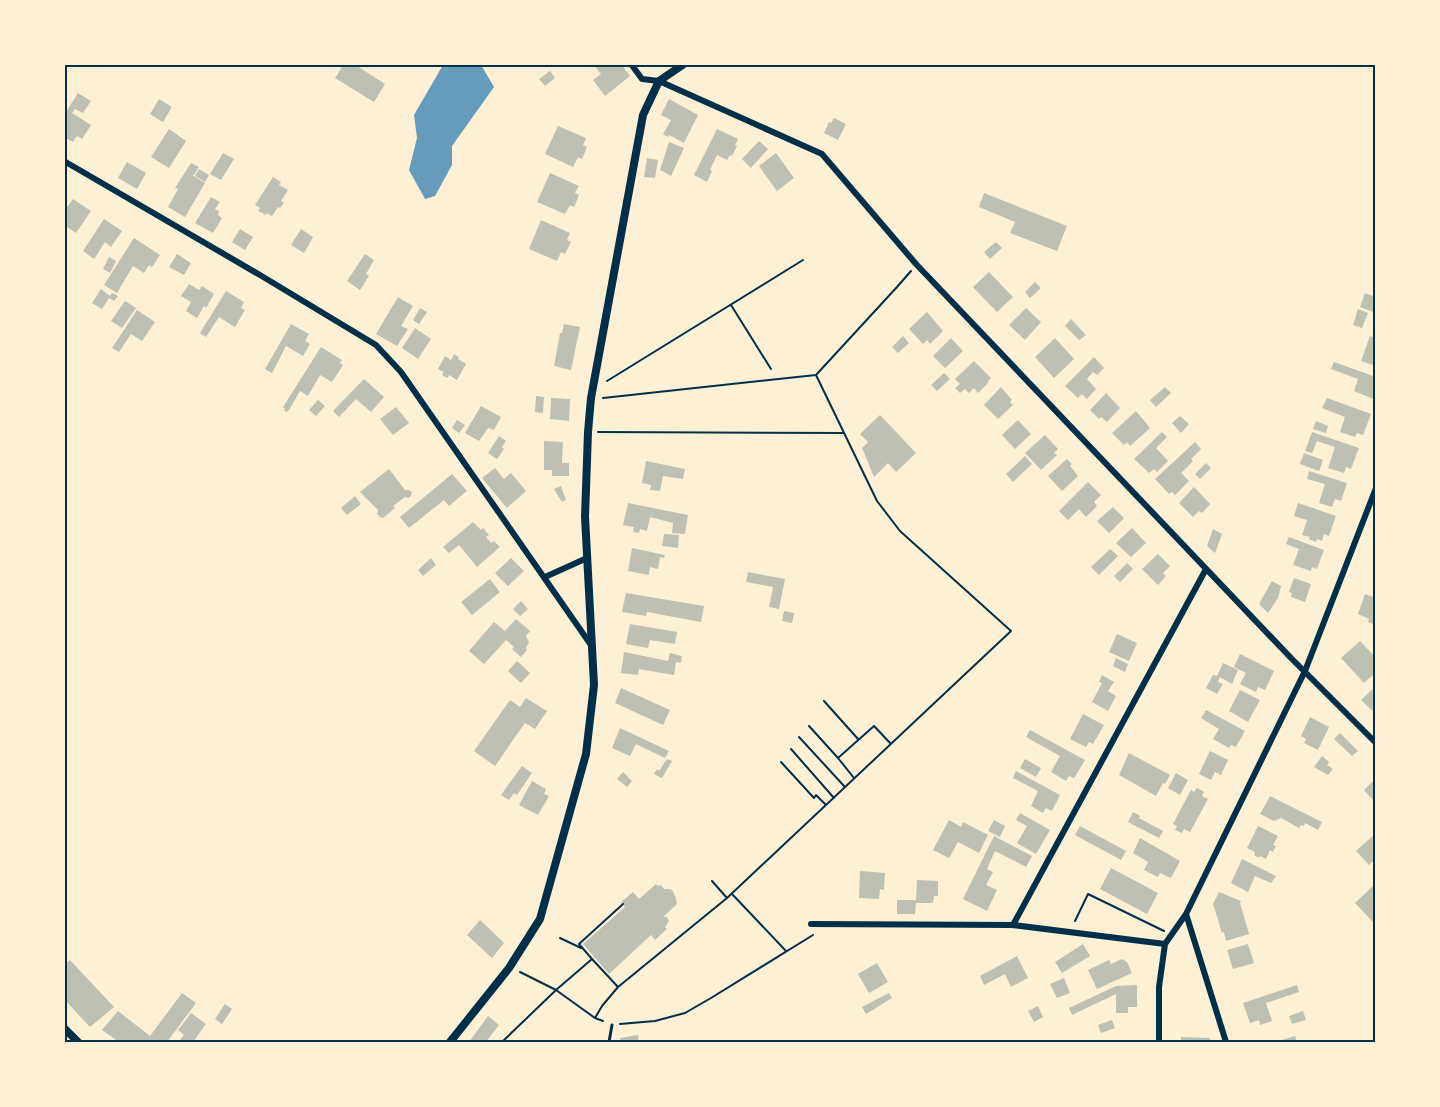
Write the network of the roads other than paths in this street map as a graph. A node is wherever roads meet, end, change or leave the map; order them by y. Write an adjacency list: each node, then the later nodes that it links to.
1 (630, 64): 3 (street)
2 (684, 64): 3 (street)
3 (659, 81): 6 (street); 7 (street)
4 (64, 161): 8 (street)
5 (1376, 488): 10 (street)
6 (586, 558): 8 (street); 9 (street)
7 (1206, 569): 10 (street); 14 (street)
8 (545, 577): 9 (street)
9 (591, 645): 19 (street)
10 (1305, 671): 11 (street); 12 (street)
11 (1376, 743)
12 (1186, 914): 15 (street); 22 (street)
13 (811, 924): 14 (street)
14 (1013, 925): 15 (street)
15 (1165, 944): 21 (street)
16 (612, 1025): 20 (lane)
17 (64, 1028): 18 (street)
18 (78, 1042)
19 (450, 1042)
20 (609, 1042)
21 (1159, 1042)
22 (1226, 1042)

